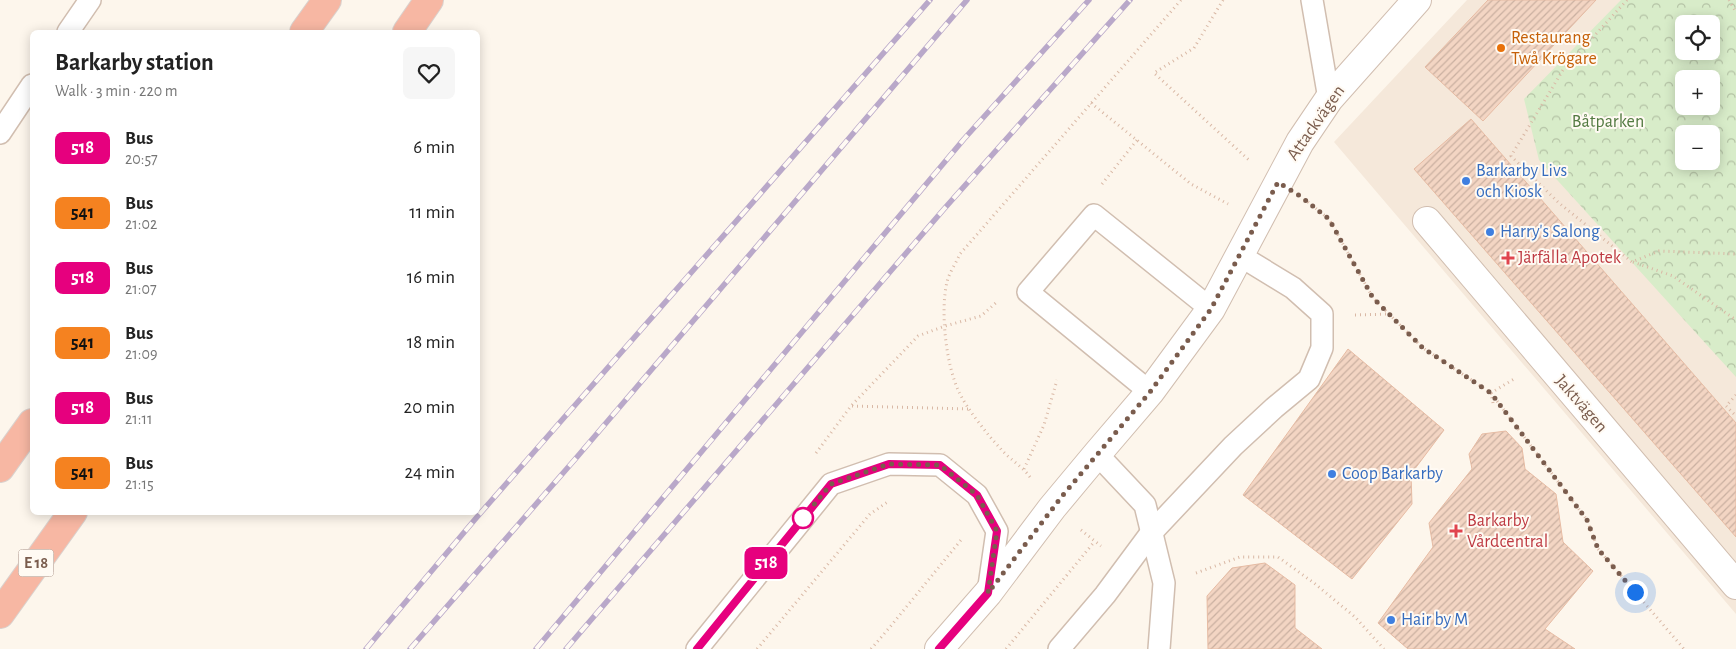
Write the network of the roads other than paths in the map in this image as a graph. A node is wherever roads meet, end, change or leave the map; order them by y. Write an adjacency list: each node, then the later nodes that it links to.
1 (90, 0): 6 (lane)
2 (326, 0): 7 (highway)
3 (429, 0): 8 (highway)
4 (1312, 0): 10 (lane)
5 (1417, 0): 10 (street, Attackvägen)
6 (69, 30)
7 (305, 30)
8 (408, 30)
9 (30, 88): 11 (lane)
10 (1329, 99): 13 (street, Attackvägen)
11 (0, 133)
12 (1427, 221): 21 (street, Jaktvägen)
13 (1239, 255): 14 (street, Attackvägen); 20 (lane)
14 (1211, 309): 15 (street, Attackvägen); 15 (lane)
15 (1150, 392): 17 (street, Attackvägen)
16 (30, 426): 18 (highway)
17 (1097, 454): 20 (lane); 22 (street, Attackvägen)
18 (0, 468)
19 (70, 515): 23 (highway, E 18)
20 (1151, 533): 26 (lane); 27 (lane)
21 (1736, 585)
22 (988, 593): 24 (lane); 25 (street, Attackvägen)
23 (0, 614)
24 (697, 649)
25 (939, 649)
26 (1059, 649)
27 (1159, 649)

